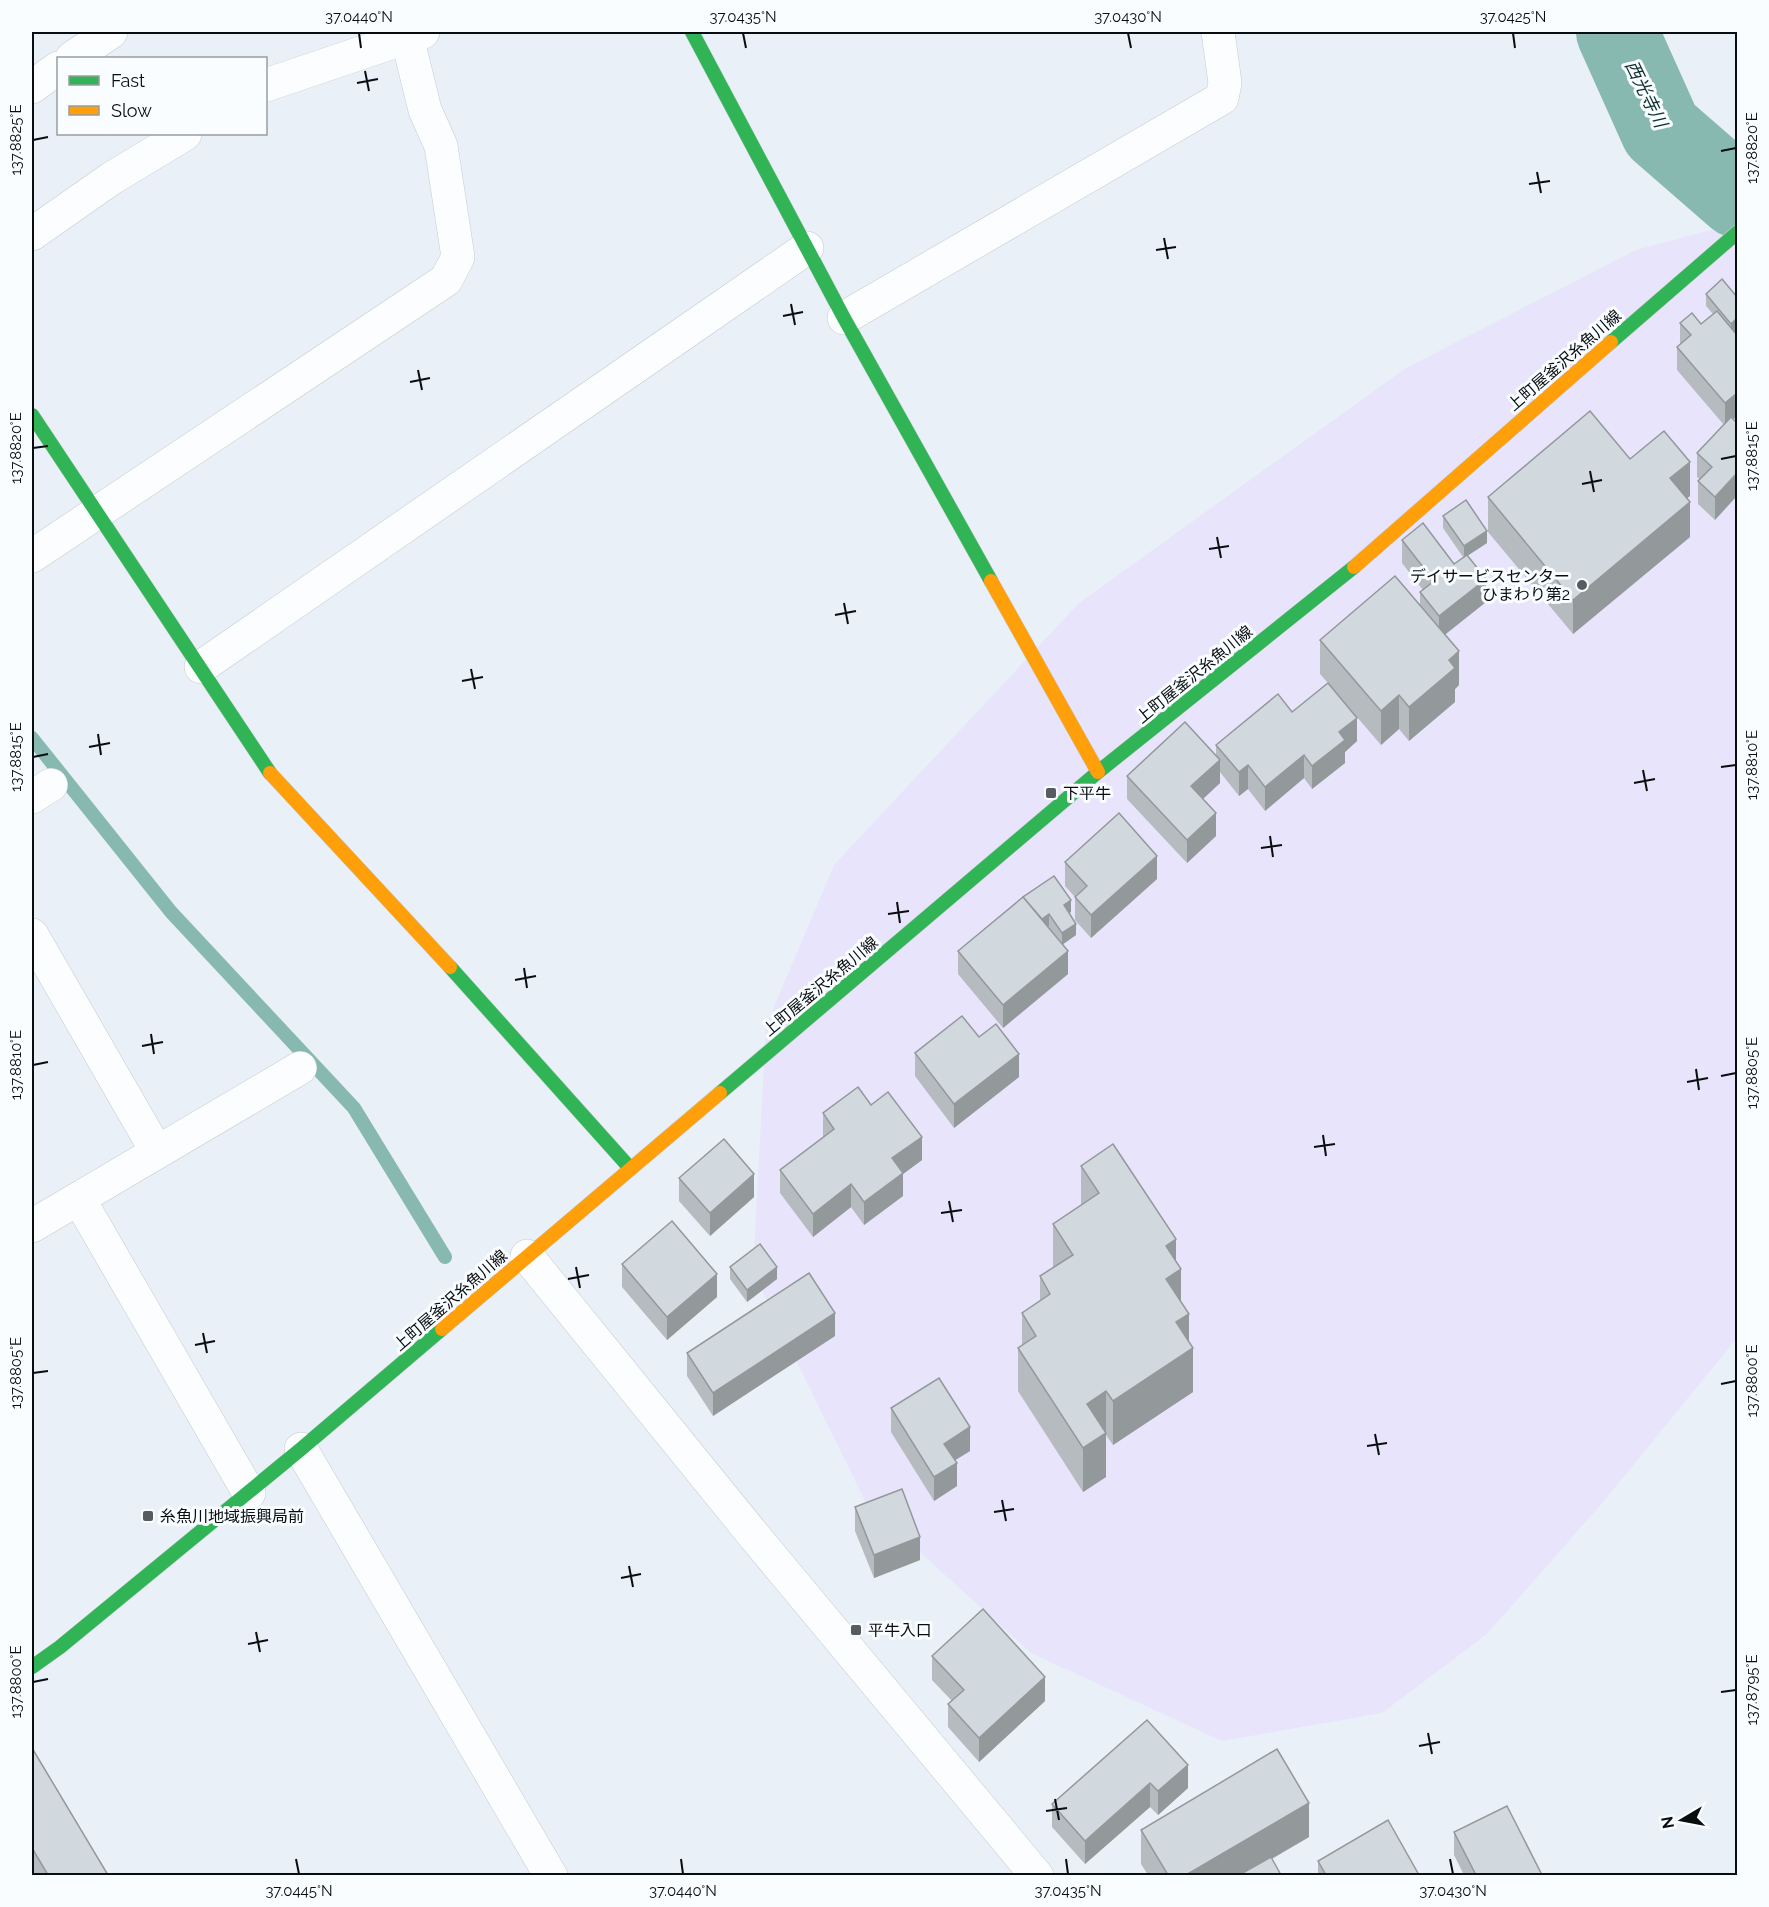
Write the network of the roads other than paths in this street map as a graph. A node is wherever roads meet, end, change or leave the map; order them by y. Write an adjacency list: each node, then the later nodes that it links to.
1 (111, 32): 5 (street)
2 (692, 32): 12 (main road)
3 (1218, 32): 13 (street)
4 (415, 34): 7 (street); 15 (street)
5 (74, 57)
6 (57, 69): 8 (street)
7 (267, 85)
8 (32, 87)
9 (183, 135): 11 (street)
10 (1737, 232): 18 (main road, 上町屋釜沢糸魚川線)
11 (32, 234)
12 (807, 248): 13 (main road); 17 (street)
13 (844, 318): 18 (main road)
14 (32, 414): 15 (main road)
15 (98, 511): 16 (street); 17 (main road)
16 (32, 556)
17 (201, 667): 22 (main road)
18 (1098, 772): 22 (main road, 上町屋釜沢糸魚川線)
19 (32, 935): 21 (street)
20 (300, 1068): 21 (street)
21 (157, 1152): 23 (street)
22 (630, 1168): 25 (main road, 上町屋釜沢糸魚川線)
23 (79, 1199): 24 (street); 27 (street)
24 (32, 1226)
25 (527, 1256): 26 (main road, 上町屋釜沢糸魚川線); 30 (street)
26 (301, 1449): 27 (main road, 上町屋釜沢糸魚川線); 29 (street)
27 (249, 1493): 28 (main road, 上町屋釜沢糸魚川線)
28 (32, 1667)
29 (551, 1875)
30 (1037, 1875)

